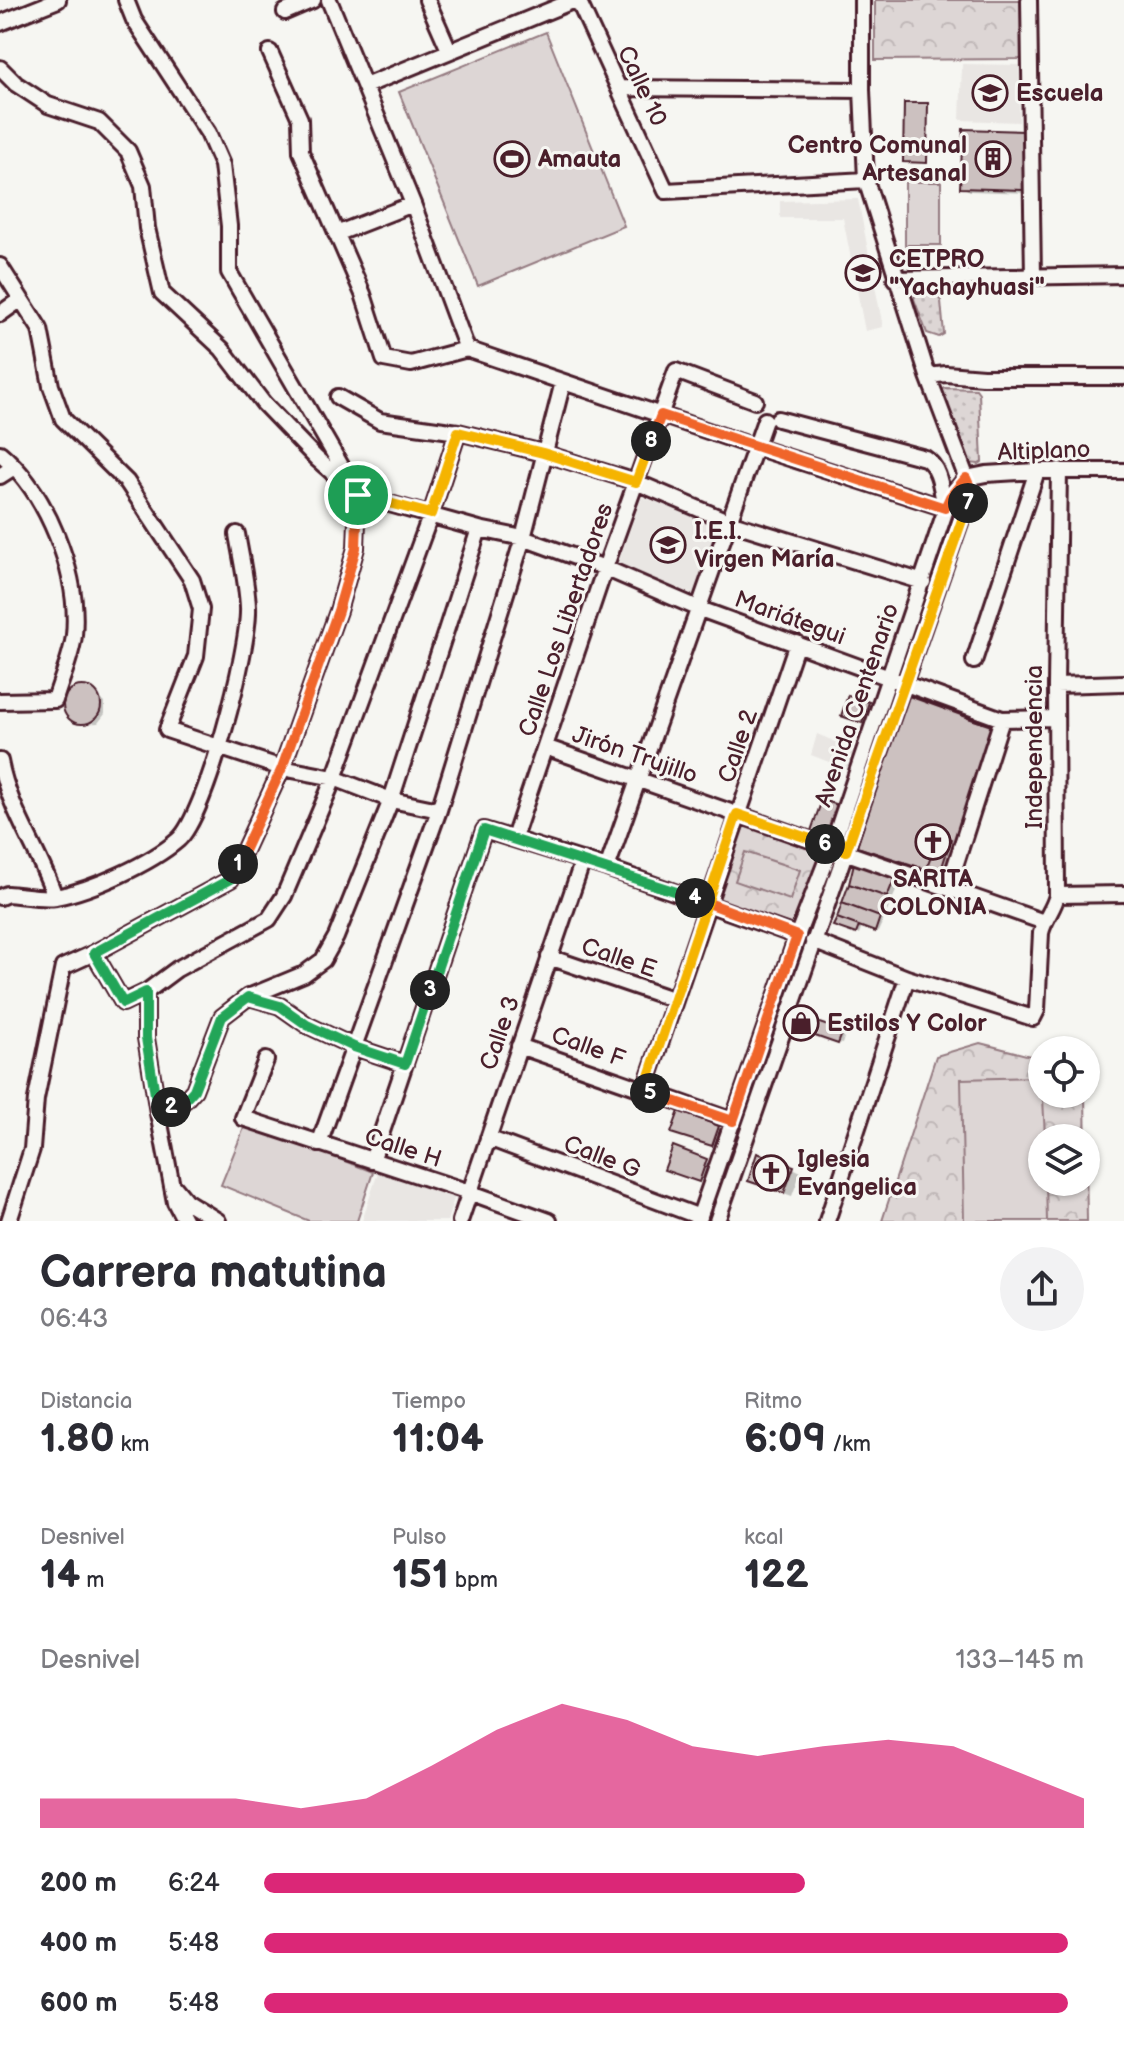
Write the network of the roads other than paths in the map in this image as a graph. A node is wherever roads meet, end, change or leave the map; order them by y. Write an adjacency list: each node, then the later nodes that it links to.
1 (58, 0): 10 (street)
2 (126, 0): 44 (street)
3 (313, 0): 9 (street)
4 (329, 0): 14 (street)
5 (427, 0): 11 (street)
6 (577, 0): 11 (street); 15 (street, Calle 10)
7 (862, 0): 16 (street, Avenida Centenario)
8 (1029, 0): 22 (street)
9 (285, 12)
10 (0, 23)
11 (449, 50): 14 (street)
12 (270, 52): 19 (street)
13 (0, 68): 44 (street)
14 (365, 86): 18 (street)
15 (619, 88): 16 (street); 17 (street, Calle 10)
16 (862, 90): 17 (street, Avenida Centenario)
17 (866, 180): 23 (street, Avenida Centenario)
18 (413, 204): 19 (street); 26 (street)
19 (336, 234): 26 (street)
20 (0, 266): 24 (street)
21 (1124, 275): 22 (street)
22 (1033, 277): 23 (street)
23 (895, 279): 27 (street, Avenida Centenario)
24 (21, 299): 25 (street); 63 (street)
25 (0, 314)
26 (467, 349): 29 (street)
27 (928, 376): 28 (street); 42 (street, Avenida Centenario)
28 (1124, 377)
29 (563, 382): 32 (street); 36 (street)
30 (338, 397): 33 (street)
31 (755, 401): 32 (street, Calle Los Libertadores)
32 (661, 415): 34 (street); 43 (street, Calle Los Libertadores)
33 (458, 432): 36 (street); 46 (street)
34 (755, 447): 45 (street); 45 (street); 47 (street)
35 (0, 453): 37 (street)
36 (543, 453): 43 (street); 50 (street)
37 (14, 467): 41 (street); 59 (street)
38 (1059, 470): 39 (street, Altiplano); 40 (street, Altiplano); 58 (street, Independencia)
39 (1037, 471): 42 (street, Altiplano); 55 (street)
40 (1124, 471)
41 (0, 476)
42 (966, 478): 45 (street, Avenida Centenario); 56 (street, Avenida Centenario)
43 (636, 482): 47 (street); 51 (street, Calle Los Libertadores)
44 (358, 495): 46 (street, Mariátegui); 65 (street)
45 (945, 508): 52 (street, Avenida Centenario)
46 (431, 514): 48 (street, Mariátegui); 66 (street)
47 (729, 522): 52 (street); 53 (street)
48 (479, 529): 50 (street, Mariátegui); 68 (street)
49 (237, 534): 63 (street)
50 (523, 538): 51 (street, Mariátegui); 69 (street)
51 (605, 568): 53 (street, Mariátegui); 62 (street, Calle Los Libertadores)
52 (923, 582): 56 (street, Avenida Centenario)
53 (699, 608): 54 (street, Mariátegui); 67 (street)
54 (797, 643): 56 (street, Mariátegui); 70 (street, Calle 2)
55 (974, 661)
56 (897, 681): 61 (street, Mariátegui); 72 (street, Avenida Centenario)
57 (1124, 683): 58 (street)
58 (1056, 685): 60 (street, Independencia)
59 (0, 701)
60 (1056, 718): 61 (street, Mariátegui); 78 (street, Independencia)
61 (1002, 719): 76 (street)
62 (545, 747): 67 (street, Jirón Trujillo); 71 (street, Calle Los Libertadores)
63 (220, 748): 65 (street); 80 (street)
64 (0, 761): 80 (street)
65 (282, 768): 66 (street); 85 (street)
66 (334, 778): 68 (street); 88 (street)
67 (640, 780): 70 (street, Jirón Trujillo); 74 (street)
68 (391, 800): 69 (street); 89 (street)
69 (439, 810): 92 (street)
70 (737, 814): 72 (street, Jirón Trujillo); 81 (street, Calle 2)
71 (514, 838): 73 (street); 94 (street)
72 (839, 849): 76 (street, Jirón Trujillo); 83 (street, Avenida Centenario); 84 (street, Avenida Centenario)
73 (583, 860): 74 (street); 86 (street, Calle 3)
74 (607, 868): 81 (street)
75 (0, 879): 79 (street)
76 (948, 888): 82 (street, Jirón Trujillo)
77 (1124, 894): 78 (street)
78 (1057, 895): 82 (street, Independencia)
79 (4, 896): 80 (street)
80 (55, 897)
81 (707, 902): 83 (street); 90 (street, Calle 2)
82 (1044, 922): 87 (street, Independencia)
83 (797, 936): 97 (street, Avenida Centenario)
84 (813, 941): 87 (street); 109 (street, Avenida Centenario)
85 (94, 953): 88 (street); 104 (street)
86 (549, 957): 90 (street, Calle E); 91 (street, Calle 3)
87 (907, 978): 110 (street)
88 (146, 992): 96 (street)
89 (248, 997): 92 (street); 96 (street)
90 (675, 1000): 95 (street, Calle 2)
91 (519, 1046): 95 (street, Calle F); 98 (street, Calle 3)
92 (354, 1047): 94 (street); 99 (street)
93 (266, 1060): 99 (street, Calle H)
94 (405, 1064): 100 (street)
95 (644, 1091): 97 (street, Calle F)
96 (158, 1113): 101 (street)
97 (733, 1121): 103 (street, Avenida Centenario)
98 (488, 1138): 102 (street, Calle 3); 103 (street, Calle G)
99 (319, 1144): 100 (street, Calle H)
100 (372, 1161): 102 (street, Calle H)
101 (171, 1183): 105 (street); 106 (street)
102 (469, 1192): 107 (street, Calle 3); 108 (street, Calle H)
103 (699, 1219)
104 (9, 1221)
105 (185, 1221)
106 (218, 1221)
107 (460, 1221)
108 (549, 1221)
109 (717, 1221)
110 (827, 1221)

